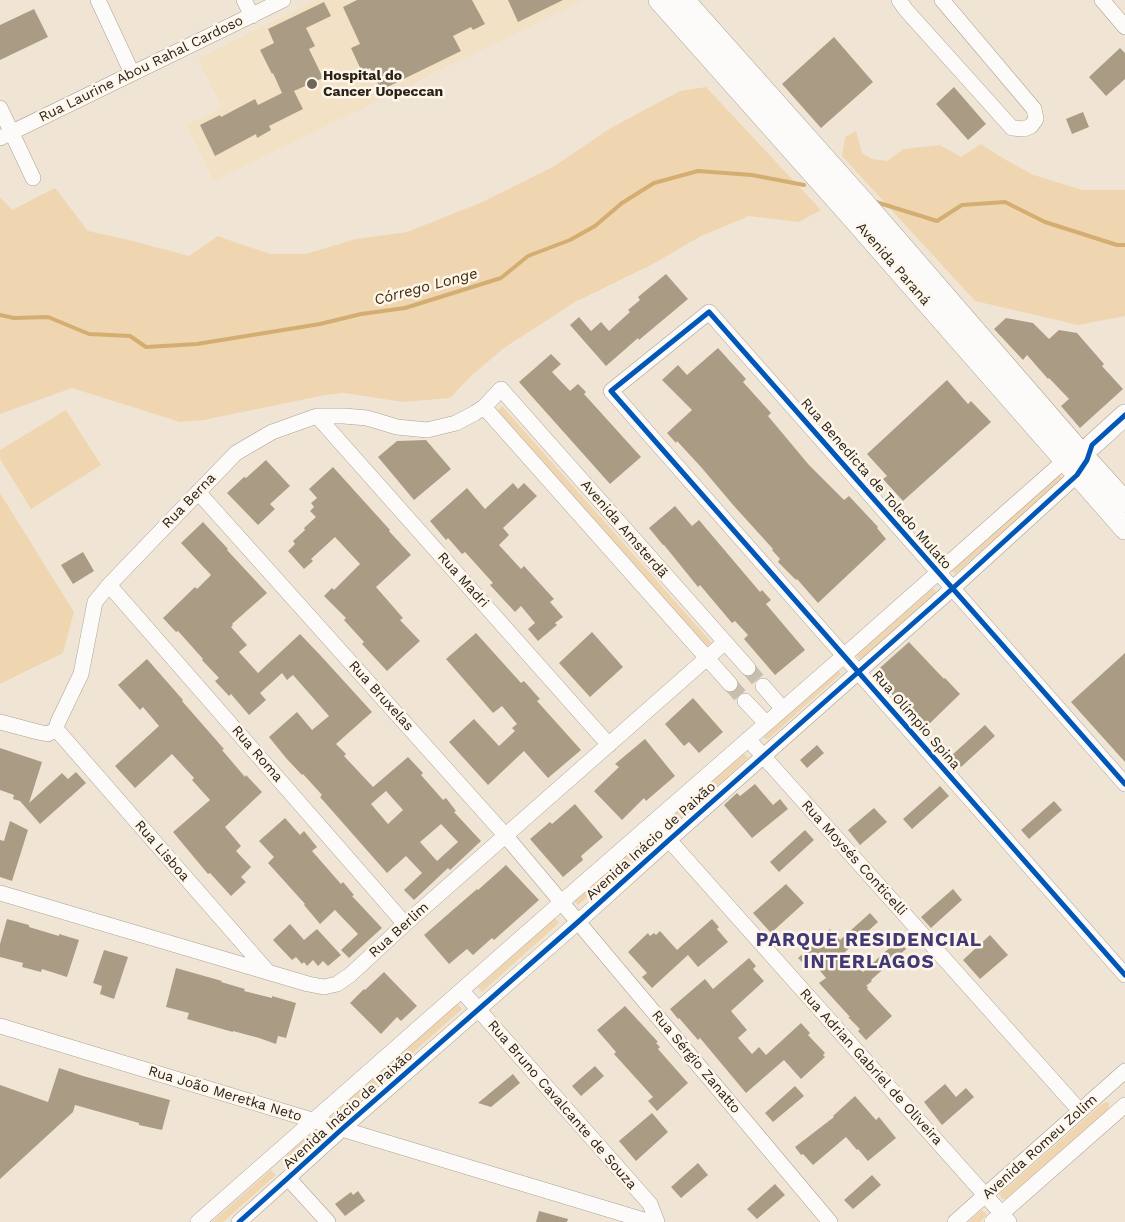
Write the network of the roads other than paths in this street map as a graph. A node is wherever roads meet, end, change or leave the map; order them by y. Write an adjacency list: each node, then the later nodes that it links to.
1 (98, 0): 11 (street)
2 (244, 0): 9 (street)
3 (283, 0): 9 (street, Rua Laurine Abou Rahal Cardoso)
4 (659, 0): 20 (main road, Avenida Paraná)
5 (684, 0): 20 (main road, Avenida Paraná)
6 (899, 0): 7 (street)
7 (942, 0)
8 (1102, 0): 10 (street)
9 (252, 16): 11 (street, Rua Laurine Abou Rahal Cardoso)
10 (1125, 26)
11 (132, 73): 13 (street, Rua Laurine Abou Rahal Cardoso)
12 (0, 108): 13 (street)
13 (6, 136): 14 (street)
14 (33, 178)
15 (501, 389): 17 (street, Rua Berna); 27 (street, Avenida Amsterdã)
16 (611, 391): 24 (street, Rua Benedicta de Toledo Mulato); 28 (street, Rua Olímpio Spina)
17 (484, 407): 19 (street, Rua Berna); 29 (street, Avenida Amsterdã)
18 (1125, 415): 20 (main road)
19 (317, 416): 21 (street, Rua Berna); 40 (street, Rua Madri)
20 (1079, 458): 22 (main road, Avenida Paraná); 23 (main road, Avenida Paraná); 24 (street, Avenida Inácio de Paixão); 26 (street, Avenida Inácio de Paixão)
21 (198, 492): 25 (street, Rua Berna); 44 (street, Rua Bruxelas)
22 (1125, 502)
23 (1125, 529)
24 (938, 572): 26 (street, Rua Benedicta de Toledo Mulato); 28 (street, Avenida Inácio de Paixão)
25 (109, 585): 38 (street, Rua Berna); 49 (street, Rua Roma)
26 (953, 588): 31 (street, Avenida Inácio de Paixão); 42 (street, Rua Benedicta de Toledo Mulato)
27 (724, 643): 29 (street, Rua Berlim); 30 (street, Avenida Amsterdã)
28 (844, 655): 31 (street, Rua Olímpio Spina); 35 (street, Avenida Inácio de Paixão)
29 (707, 658): 32 (street, Avenida Amsterdã); 40 (street, Rua Berlim)
30 (748, 668)
31 (858, 672): 41 (street, Avenida Inácio de Paixão); 51 (street, Rua Olímpio Spina)
32 (730, 684)
33 (763, 686): 35 (street)
34 (745, 701): 37 (street)
35 (783, 709): 37 (street, Avenida Inácio de Paixão)
36 (0, 722): 38 (street)
37 (766, 724): 39 (street, Avenida Inácio de Paixão)
38 (56, 729): 50 (street, Rua Lisboa)
39 (748, 739): 41 (street, Rua Moysés Conticelli); 43 (street, Avenida Inácio de Paixão)
40 (609, 745): 44 (street, Rua Berlim)
41 (764, 756): 45 (street, Avenida Inácio de Paixão); 59 (street, Rua Moysés Conticelli)
42 (1125, 784)
43 (653, 822): 45 (street, Rua Adrian Gabriel de Oliveira); 47 (street, Avenida Inácio de Paixão)
44 (505, 835): 47 (street, Rua Bruxelas); 49 (street, Rua Berlim)
45 (669, 840): 48 (street, Avenida Inácio de Paixão); 63 (street, Rua Adrian Gabriel de Oliveira)
46 (0, 893): 50 (street, Rua Berlim)
47 (562, 902): 48 (street, Rua Sérgio Zanatto); 52 (street, Avenida Inácio de Paixão)
48 (578, 922): 53 (street, Avenida Inácio de Paixão); 70 (street, Rua Sérgio Zanatto)
49 (405, 924): 50 (street, Rua Berlim)
50 (268, 972)
51 (1125, 975)
52 (462, 991): 53 (street, Rua Bruno Cavalcante de Souza); 60 (street, Avenida Inácio de Paixão)
53 (478, 1009): 61 (street, Avenida Inácio de Paixão); 69 (street, Rua Bruno Cavalcante de Souza)
54 (0, 1026): 60 (street, Rua João Meretka Neto)
55 (1125, 1071): 56 (street, Avenida Romeu Zolim)
56 (1113, 1082): 57 (street); 59 (street, Avenida Romeu Zolim)
57 (1125, 1095)
58 (1125, 1105): 64 (street, Avenida Romeu Zolim)
59 (1080, 1111): 63 (street, Avenida Romeu Zolim)
60 (313, 1121): 61 (street, Rua João Meretka Neto); 65 (street, Avenida Inácio de Paixão)
61 (342, 1129): 62 (street, Avenida Inácio de Paixão); 68 (street, Rua João Meretka Neto)
62 (288, 1178): 66 (street, Avenida Inácio de Paixão); 67 (street)
63 (985, 1195): 64 (street, Rua Adrian Gabriel de Oliveira); 71 (street, Avenida Romeu Zolim)
64 (1001, 1219)
65 (198, 1222)
66 (239, 1222)
67 (328, 1222)
68 (650, 1222)
69 (657, 1222)
70 (830, 1222)
71 (955, 1222)

